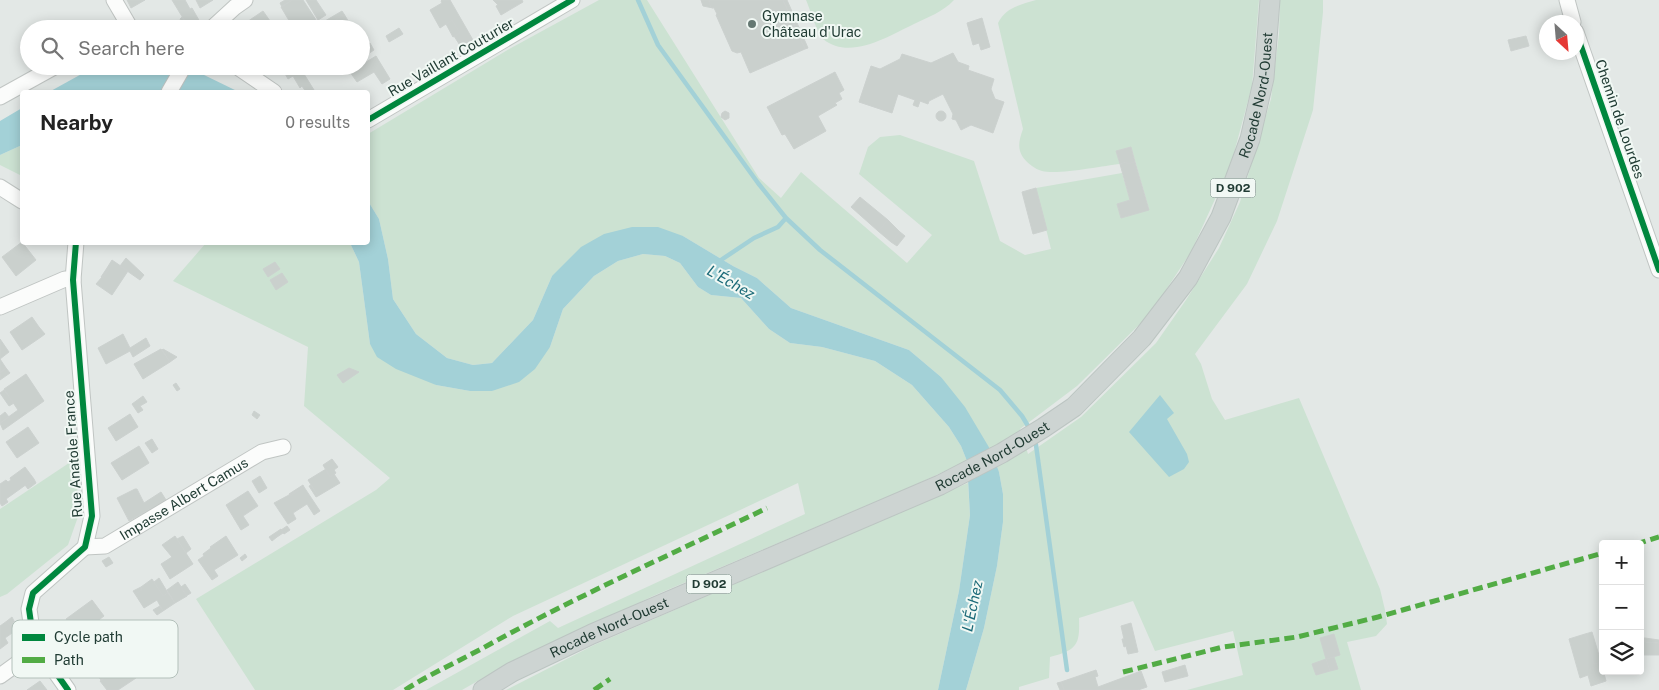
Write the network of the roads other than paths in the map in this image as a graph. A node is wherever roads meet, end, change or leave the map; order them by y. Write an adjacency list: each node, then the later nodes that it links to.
1 (114, 0): 7 (street)
2 (245, 0): 8 (street)
3 (572, 0): 16 (street, Rue Vaillant Couturier)
4 (1270, 0): 30 (main road, Rocade Nord-Ouest / D 902)
5 (1567, 0): 6 (street)
6 (1571, 15)
7 (126, 20)
8 (220, 20)
9 (1584, 55): 20 (street, Chemin de Lourdes)
10 (40, 75): 15 (street)
11 (179, 75): 13 (street)
12 (249, 75): 14 (street)
13 (170, 90)
14 (271, 90)
15 (0, 97)
16 (370, 119)
17 (0, 187): 18 (street)
18 (20, 200)
19 (76, 245): 21 (street, Rue Anatole France)
20 (1659, 270)
21 (73, 280): 22 (street); 24 (street, Rue Anatole France)
22 (0, 307)
23 (283, 447): 24 (street, Impasse Albert Camus)
24 (85, 546): 25 (street)
25 (31, 620)
26 (12, 667): 27 (street)
27 (0, 676)
28 (60, 678): 29 (street)
29 (68, 690)
30 (483, 690)

